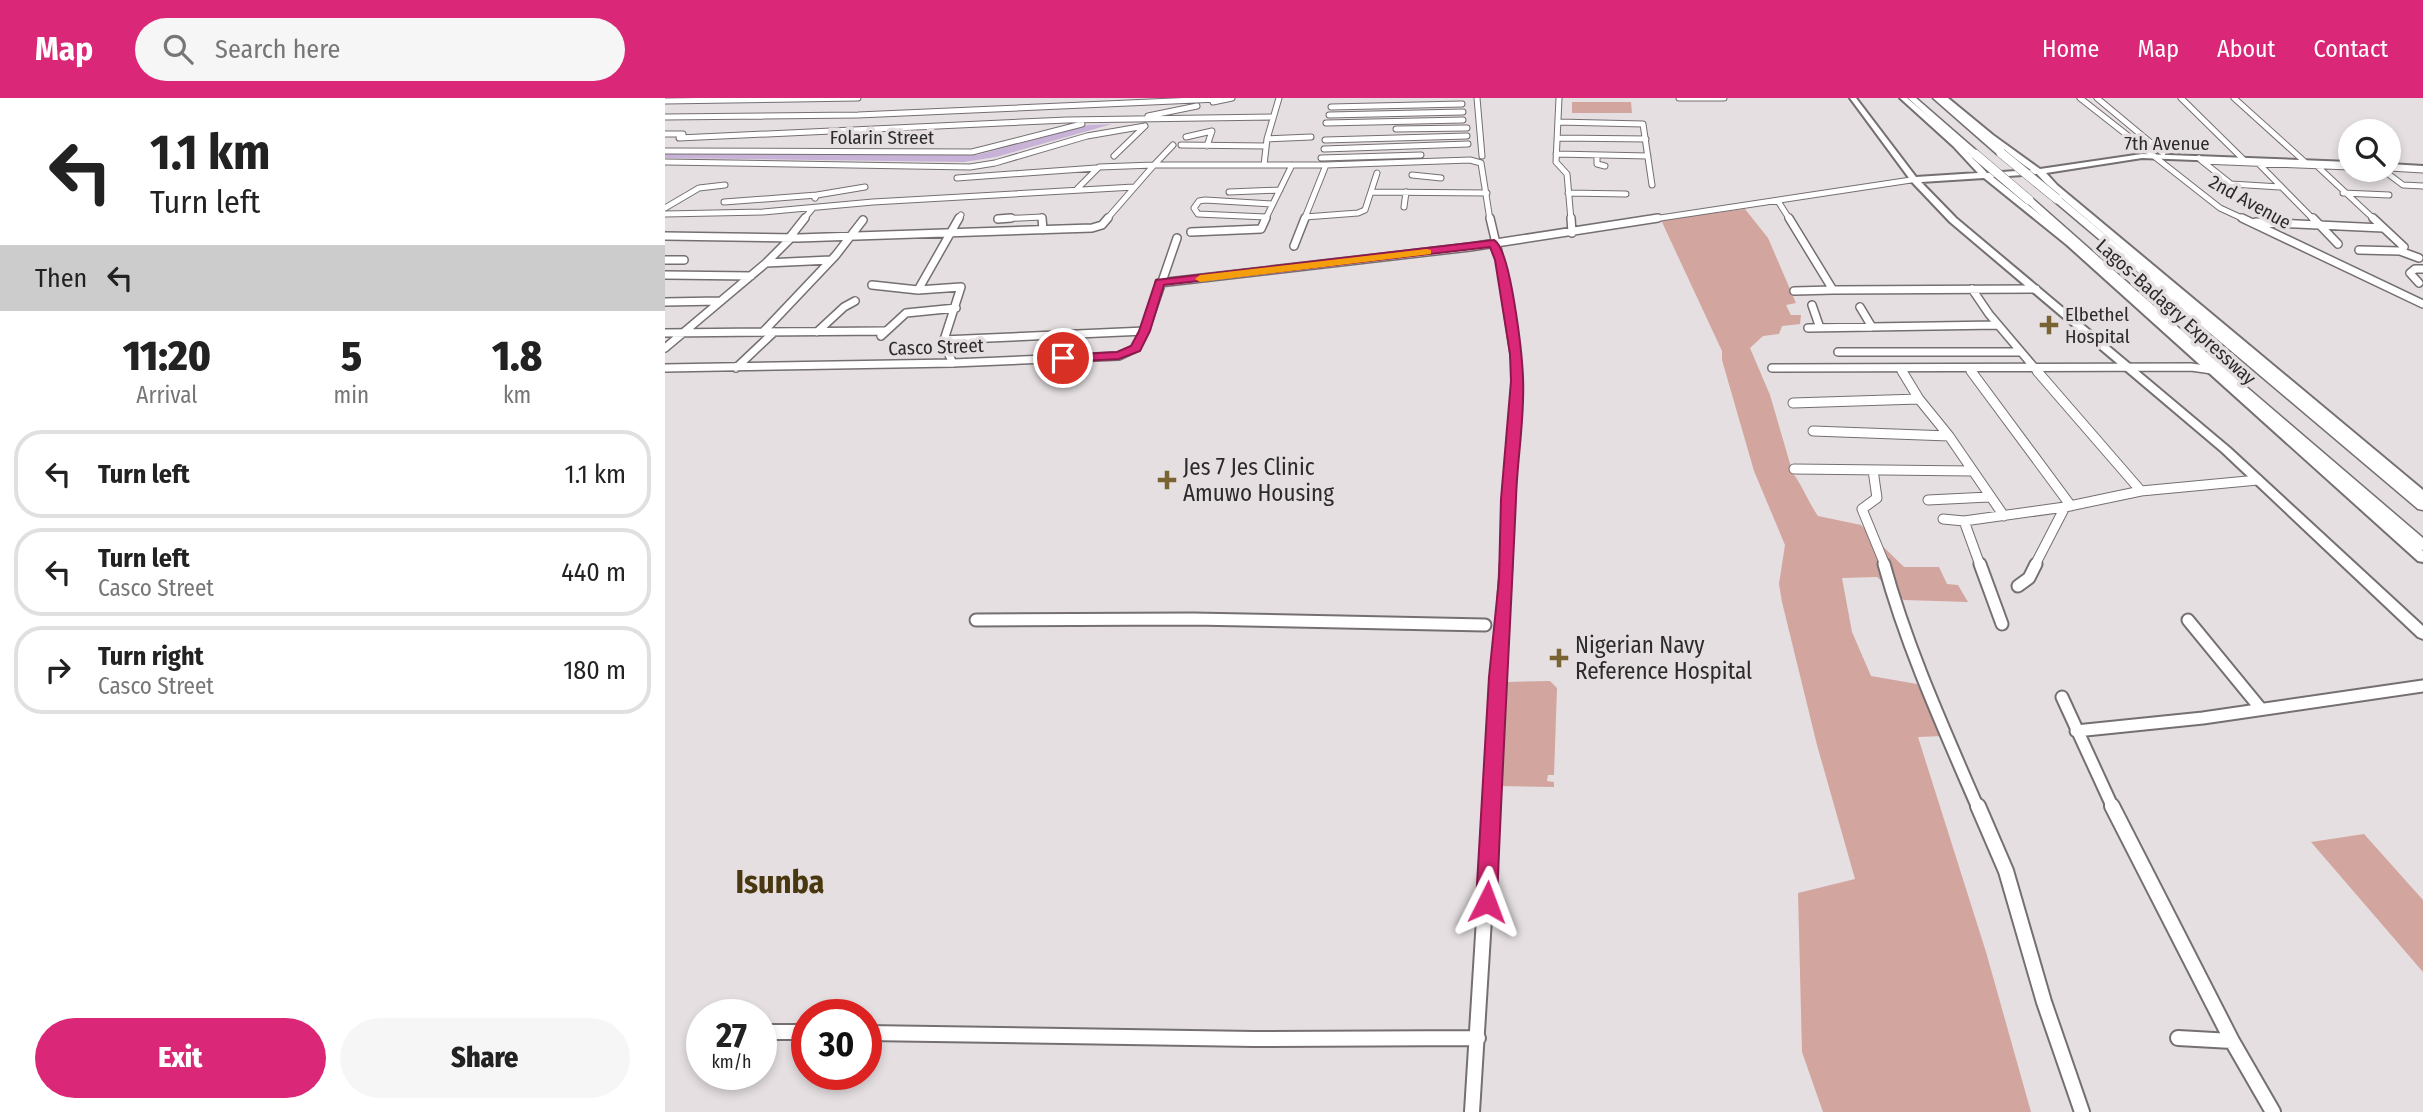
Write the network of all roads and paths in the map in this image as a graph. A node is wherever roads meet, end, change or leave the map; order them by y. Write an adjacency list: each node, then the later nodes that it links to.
1 (855, 98): 21 (street)
2 (1043, 98): 26 (street)
3 (1089, 98): 25 (street)
4 (1232, 98): 18 (street)
5 (1279, 98): 32 (street)
6 (1403, 98): 22 (street)
7 (1477, 98): 70 (street)
8 (1559, 98): 40 (street)
9 (1679, 98): 10 (street)
10 (1724, 98)
11 (1852, 98): 99 (main road)
12 (1903, 98): 96 (main road, Lagos-Badagry Expressway)
13 (2080, 98): 72 (street, 2nd Avenue)
14 (2088, 98): 72 (street, 2nd Avenue)
15 (2097, 98): 72 (street)
16 (2181, 98): 76 (street)
17 (2234, 98): 77 (street)
18 (1219, 99): 25 (street); 36 (street)
19 (1913, 99): 212 (highway, Lagos-Badagry Expressway, bridge)
20 (1941, 99): 93 (main road, Lagos-Badagry Expressway); 208 (highway, Lagos-Badagry Expressway, bridge)
21 (665, 101)
22 (1396, 101): 23 (street); 24 (street); 29 (street)
23 (1331, 104)
24 (1462, 104)
25 (1084, 105): 26 (street)
26 (1036, 107): 27 (street)
27 (1014, 108): 33 (street); 39 (street)
28 (1463, 112): 29 (street)
29 (1396, 113): 30 (street); 43 (street)
30 (1329, 115)
31 (665, 117): 33 (street)
32 (1273, 117): 37 (street); 57 (street)
33 (703, 118): 48 (street)
34 (1218, 119): 46 (street)
35 (1095, 120): 36 (street); 39 (street); 64 (street, Folarin Street)
36 (1135, 120): 37 (street)
37 (1153, 120): 42 (street)
38 (1463, 120): 43 (street)
39 (1007, 122): 48 (street)
40 (1558, 122): 54 (street); 55 (street)
41 (1326, 123): 43 (street)
42 (1145, 126): 50 (street); 69 (street)
43 (1396, 126): 44 (street); 45 (street); 53 (street)
44 (1341, 128)
45 (1467, 128)
46 (1212, 131): 51 (street); 61 (street)
47 (665, 134): 48 (street)
48 (681, 136): 64 (street)
49 (1467, 136): 53 (street)
50 (1080, 137): 65 (street); 79 (street)
51 (1186, 137)
52 (1311, 137): 57 (street)
53 (1396, 138): 56 (street); 62 (street)
54 (1558, 138): 55 (street); 67 (street)
55 (1646, 139): 71 (street)
56 (1325, 140)
57 (1266, 142): 61 (street); 81 (street)
58 (1468, 144): 62 (street)
59 (1173, 145): 80 (street)
60 (1181, 145): 61 (street)
61 (1207, 146)
62 (1396, 147): 63 (street); 74 (street)
63 (1324, 149)
64 (665, 150)
65 (1058, 153)
66 (1469, 153): 74 (street)
67 (1556, 155): 68 (street); 114 (street)
68 (1597, 155): 71 (street); 87 (street)
69 (1114, 156)
70 (1482, 156)
71 (1648, 156): 103 (street)
72 (2159, 156): 75 (main road, 7th Avenue); 93 (main road, 7th Avenue); 131 (street, 2nd Avenue); 163 (street, 2nd Avenue)
73 (1321, 158): 74 (street)
74 (1396, 159): 83 (street); 113 (street)
75 (2200, 160): 76 (main road, 7th Avenue); 78 (street); 106 (street)
76 (2244, 160): 77 (main road, 7th Avenue)
77 (2305, 162): 85 (main road, 7th Avenue)
78 (2258, 163): 84 (street); 106 (street)
79 (667, 164)
80 (1154, 165): 81 (street); 90 (street); 105 (street)
81 (1264, 165): 82 (street)
82 (1292, 165): 83 (street); 108 (street)
83 (1326, 165): 128 (street)
84 (2316, 165): 88 (street); 115 (street)
85 (2338, 165)
86 (1443, 166): 98 (street)
87 (1605, 166)
88 (2338, 166)
89 (2401, 168): 91 (main road)
90 (1095, 169): 97 (street); 107 (street)
91 (2423, 169)
92 (1377, 173): 110 (street)
93 (2047, 173): 96 (main road, 7th Avenue); 204 (main road, Lagos-Badagry Expressway)
94 (1412, 175): 98 (street)
95 (1970, 176): 96 (main road, 7th Avenue); 96 (main road); 99 (main road, 7th Avenue)
96 (1987, 176): 184 (main road, Lagos-Badagry Expressway)
97 (957, 178)
98 (1441, 178): 112 (street)
99 (1912, 180): 119 (street); 159 (main road)
100 (2399, 182): 101 (street)
101 (2423, 184)
102 (725, 185): 123 (street)
103 (1652, 185)
104 (865, 187): 117 (street)
105 (1134, 187): 107 (street); 134 (street)
106 (2280, 187): 132 (street)
107 (1077, 189): 124 (street)
108 (1280, 190): 109 (street); 121 (street)
109 (1229, 192)
110 (1372, 192): 111 (street); 128 (street)
111 (1406, 192): 112 (street); 122 (street)
112 (1439, 192): 113 (street)
113 (1487, 193): 142 (street)
114 (1567, 193): 116 (street); 137 (street)
115 (2343, 193): 118 (street); 133 (street)
116 (1626, 194)
117 (817, 195): 120 (street); 124 (street)
118 (2389, 195)
119 (1778, 201): 137 (street); 161 (street)
120 (724, 202)
121 (1272, 204): 127 (street); 127 (street)
122 (1404, 207)
123 (665, 208)
124 (809, 208): 125 (street); 139 (street)
125 (665, 214)
126 (961, 215): 136 (street)
127 (1266, 217): 135 (street)
128 (1305, 217): 144 (street)
129 (998, 219): 134 (street)
130 (863, 220): 140 (street)
131 (2256, 222): 132 (street); 163 (street, 2nd Avenue)
132 (2319, 225): 133 (street); 143 (street)
133 (2383, 228): 145 (street)
134 (1043, 230): 136 (street)
135 (1191, 232)
136 (952, 233): 140 (street); 160 (street)
137 (1572, 233): 142 (street)
138 (665, 236): 139 (street)
139 (791, 237): 140 (street); 151 (street)
140 (850, 237): 150 (street)
141 (1177, 238): 155 (street, Casco Street)
142 (1494, 243): 155 (street); 225 (street)
143 (2338, 244)
144 (1294, 246)
145 (2404, 247)
146 (2359, 250): 147 (street)
147 (2422, 259)
148 (665, 260): 149 (street)
149 (684, 260)
150 (831, 260): 151 (street); 175 (street)
151 (766, 263): 154 (street)
152 (2423, 269): 156 (street)
153 (666, 275): 154 (street)
154 (751, 276): 164 (street)
155 (1159, 283): 174 (street, Casco Street)
156 (2419, 283)
157 (872, 285): 160 (street)
158 (1972, 289): 159 (street); 161 (street); 170 (street)
159 (2034, 289): 186 (main road)
160 (918, 290): 169 (street)
161 (1833, 290): 162 (street)
162 (1794, 291)
163 (2422, 299)
164 (720, 301): 166 (street); 179 (street)
165 (855, 301): 177 (street)
166 (665, 302)
167 (1812, 305): 173 (street)
168 (1860, 307): 171 (street)
169 (956, 308): 177 (street); 180 (street)
170 (1997, 325): 171 (street); 183 (street)
171 (1872, 327): 173 (street)
172 (1808, 328): 173 (street)
173 (1820, 328)
174 (1145, 331): 180 (street); 185 (street, Casco Street)
175 (763, 332): 176 (street); 179 (street)
176 (774, 332): 177 (street); 189 (street)
177 (817, 332)
178 (665, 333): 179 (street)
179 (681, 334): 181 (street)
180 (943, 341): 185 (street)
181 (665, 348)
182 (1838, 352): 183 (street)
183 (2021, 352): 193 (street)
184 (2201, 361): 187 (street); 194 (main road, Lagos-Badagry Expressway)
185 (953, 363): 189 (street, Casco Street)
186 (2126, 367): 187 (street); 193 (street); 202 (main road)
187 (2191, 367): 194 (street)
188 (665, 368): 189 (street, Casco Street)
189 (736, 368)
190 (1772, 368): 191 (street)
191 (1902, 369): 192 (street); 195 (street)
192 (1969, 369): 193 (street); 207 (street)
193 (2033, 369): 203 (street)
194 (2212, 370): 213 (main road, Lagos-Badagry Expressway)
195 (1919, 399): 196 (street); 198 (street)
196 (1793, 404)
197 (1813, 431): 198 (street)
198 (1949, 436): 201 (street)
199 (1794, 469): 200 (street)
200 (1873, 470): 201 (street); 229 (street)
201 (1972, 471): 205 (street)
202 (2258, 480): 203 (street); 219 (main road)
203 (2141, 491): 207 (street)
204 (2423, 496)
205 (1989, 497): 206 (street); 209 (street)
206 (1928, 500)
207 (2068, 506): 209 (street); 214 (street)
208 (2423, 506)
209 (2004, 516): 211 (street)
210 (1943, 519): 211 (street)
211 (1964, 521): 217 (street)
212 (2423, 547)
213 (2423, 558)
214 (2018, 586)
215 (976, 620): 218 (street)
216 (2188, 620): 222 (street)
217 (2002, 624)
218 (1485, 625)
219 (2423, 634)
220 (2423, 686): 222 (street)
221 (2062, 698): 223 (street)
222 (2261, 709): 223 (street)
223 (2076, 731): 227 (street)
224 (882, 1033): 225 (street)
225 (1478, 1038): 228 (street)
226 (2178, 1038): 227 (street)
227 (2232, 1041): 230 (street)
228 (1472, 1112)
229 (2082, 1112)
230 (2273, 1112)

